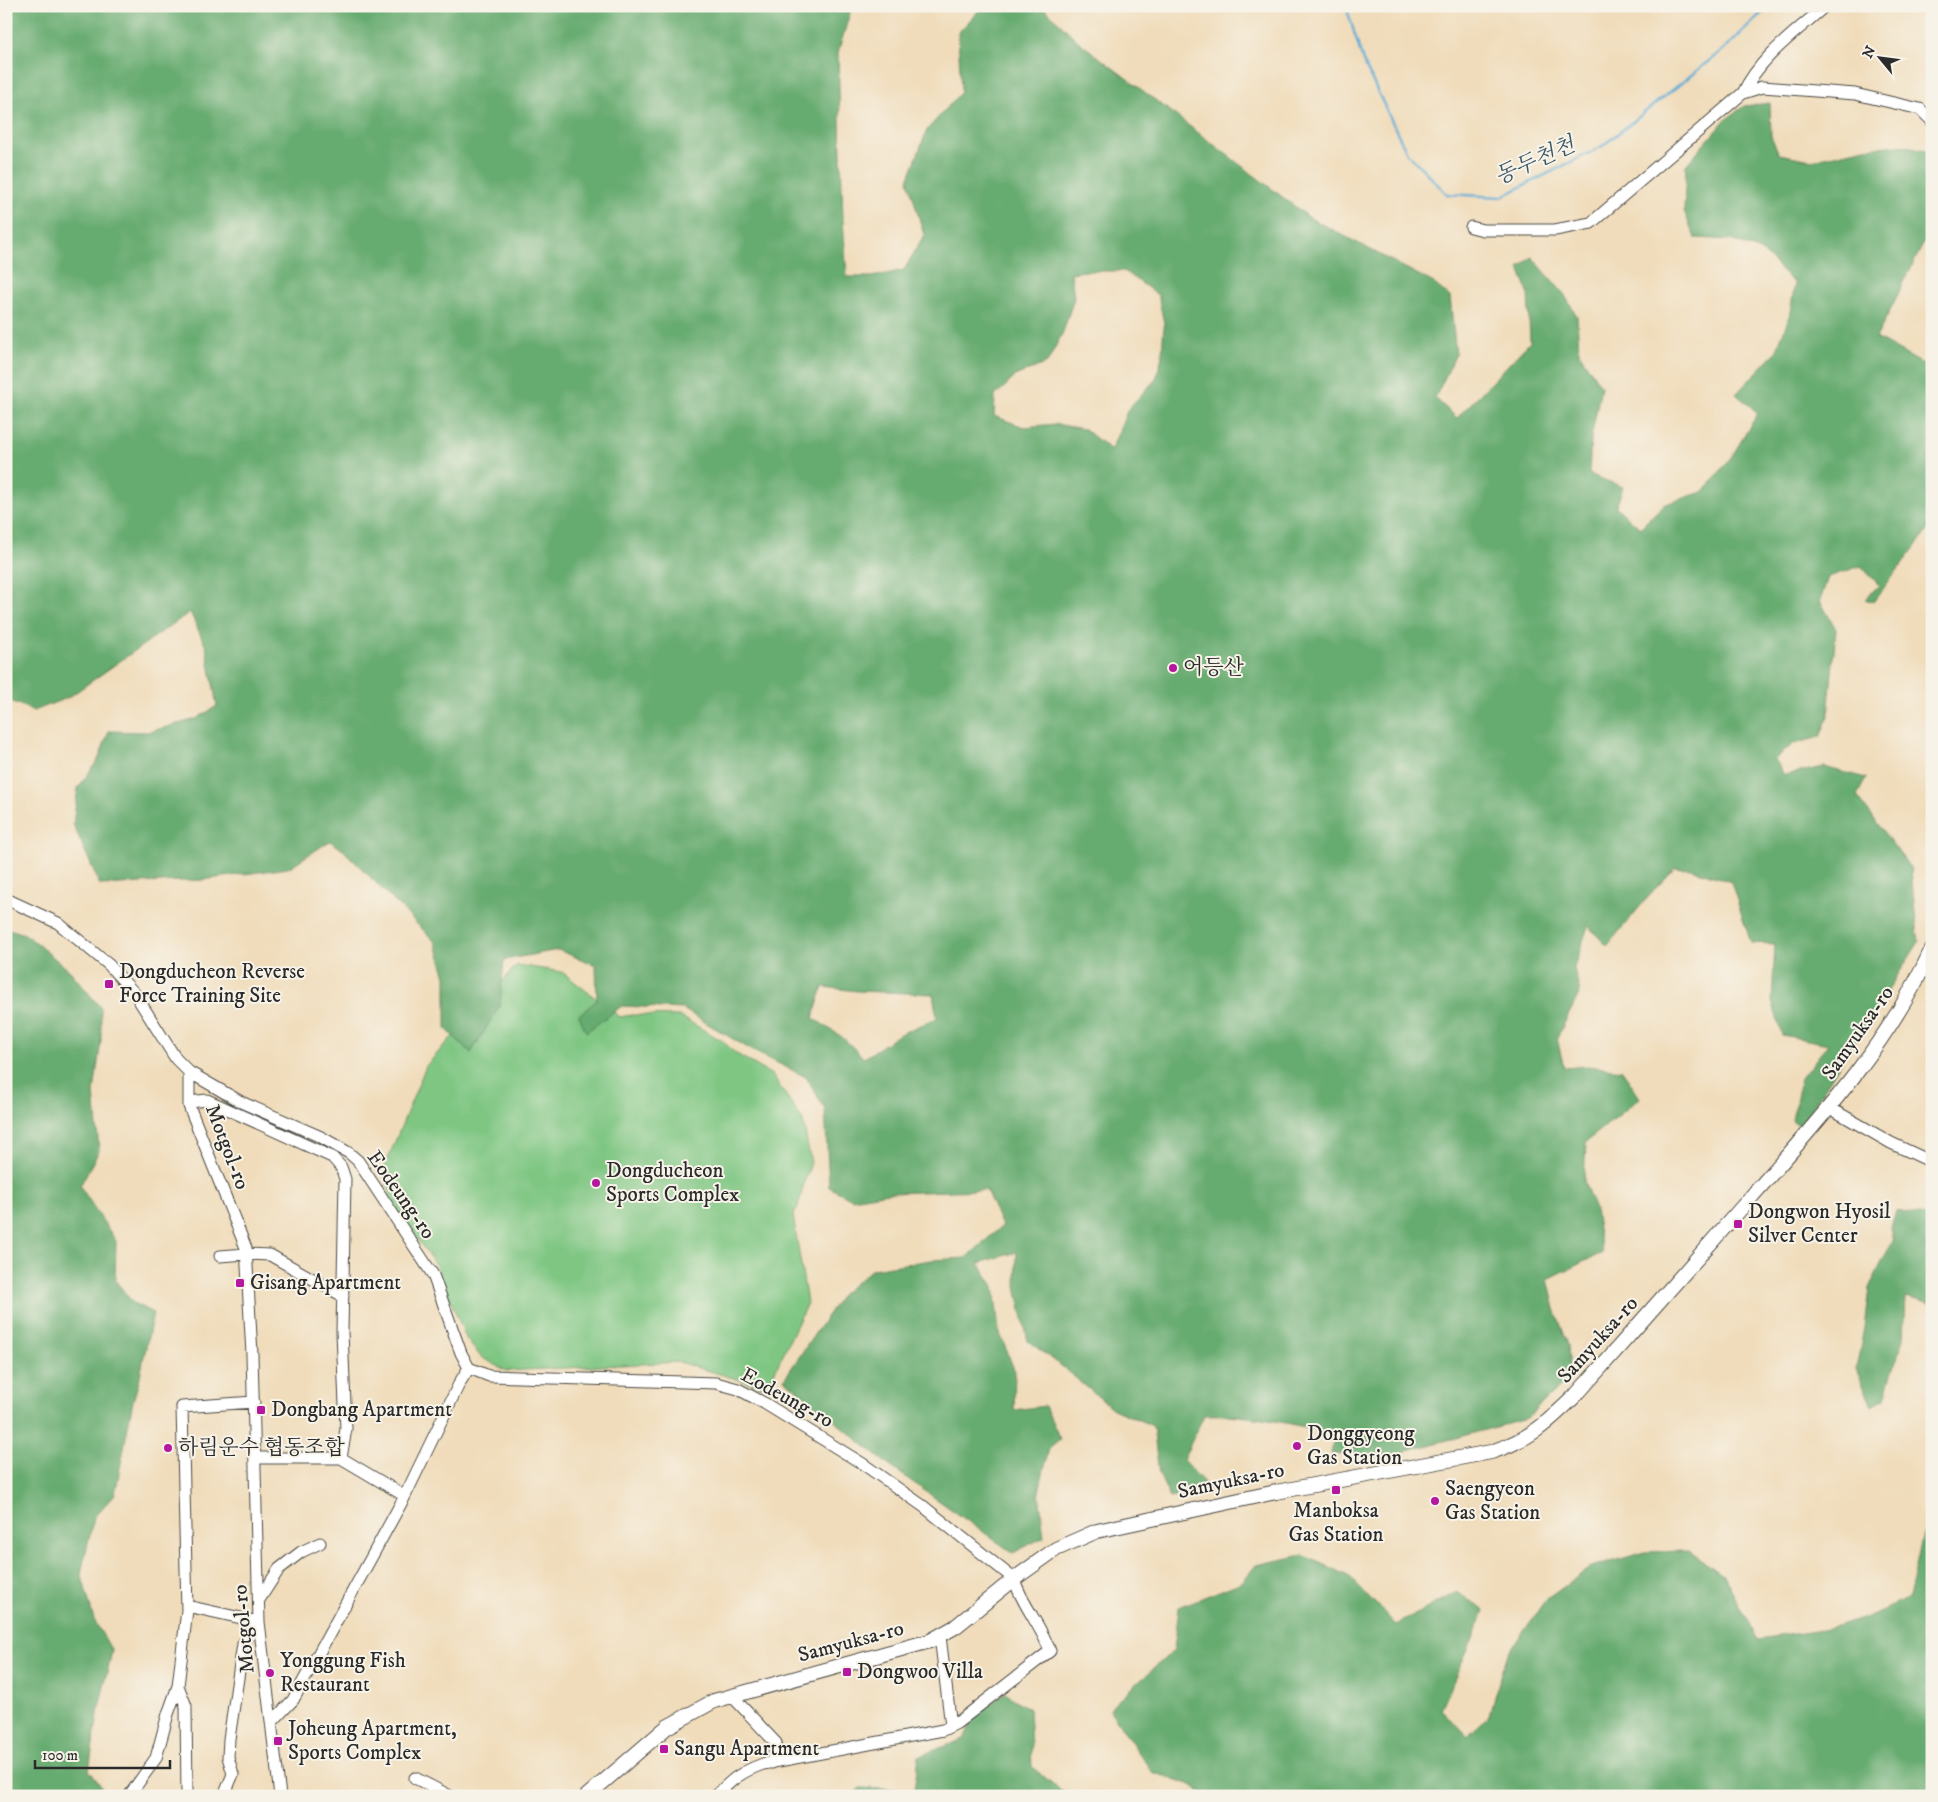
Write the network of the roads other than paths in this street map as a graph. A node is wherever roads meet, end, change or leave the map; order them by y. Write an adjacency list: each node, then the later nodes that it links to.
1 (1824, 6): 2 (street)
2 (1743, 93): 3 (street); 4 (street)
3 (1932, 121)
4 (1471, 227)
5 (6, 899): 7 (street)
6 (1932, 949): 9 (main road, Samyuksa-ro)
7 (189, 1072): 8 (street, Motgol-ro); 14 (street, Eodeung-ro)
8 (190, 1102): 11 (street, Motgol-ro); 13 (street)
9 (1830, 1108): 10 (street); 20 (main road, Samyuksa-ro)
10 (1932, 1162)
11 (246, 1254): 12 (street); 13 (street); 15 (street, Motgol-ro)
12 (220, 1256)
13 (343, 1296): 17 (street)
14 (469, 1368): 18 (street); 20 (street, Eodeung-ro)
15 (254, 1402): 16 (street, Motgol-ro); 22 (street)
16 (256, 1458): 17 (street); 21 (street, Motgol-ro)
17 (341, 1458): 18 (street)
18 (405, 1496): 27 (street)
19 (320, 1543): 21 (street)
20 (1014, 1579): 24 (main road, Samyuksa-ro); 28 (street)
21 (259, 1600): 23 (street, Motgol-ro)
22 (187, 1606): 23 (street); 25 (street)
23 (259, 1622): 27 (street, Motgol-ro); 33 (street)
24 (940, 1636): 26 (main road, Samyuksa-ro); 28 (street)
25 (178, 1686): 31 (street); 32 (street)
26 (731, 1695): 29 (street); 36 (main road, Samyuksa-ro)
27 (272, 1722): 34 (street, Motgol-ro)
28 (951, 1726): 29 (street)
29 (772, 1763): 37 (street)
30 (416, 1778): 35 (street)
31 (129, 1796)
32 (187, 1796)
33 (224, 1796)
34 (280, 1796)
35 (450, 1796)
36 (587, 1796)
37 (716, 1796)

